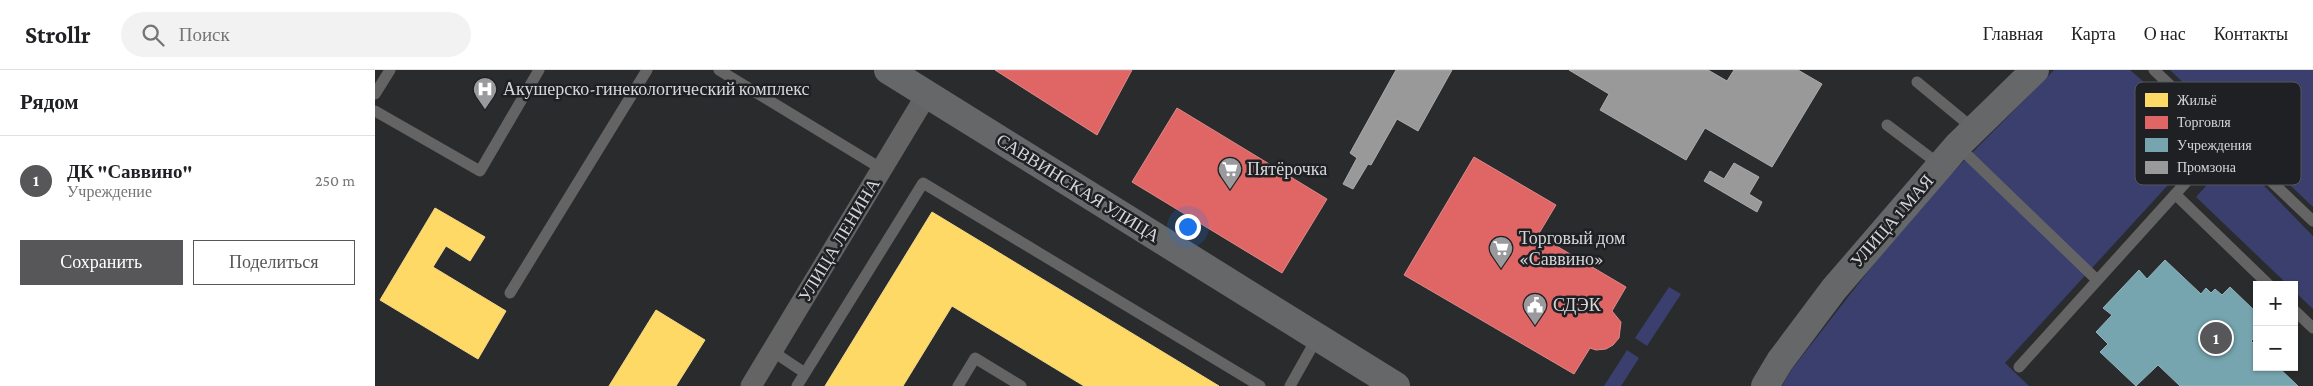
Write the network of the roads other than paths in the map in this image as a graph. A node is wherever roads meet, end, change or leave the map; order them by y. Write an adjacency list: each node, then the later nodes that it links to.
1 (390, 70): 10 (lane)
2 (539, 70): 12 (lane)
3 (647, 70): 22 (lane)
4 (719, 70): 15 (lane)
5 (889, 70): 11 (main road, САВВИНСКАЯ УЛИЦА)
6 (2035, 70): 14 (main road, УЛИЦА 1 МАЯ)
7 (2154, 70): 9 (lane)
8 (1917, 82): 14 (lane)
9 (2167, 82)
10 (375, 94)
11 (927, 94): 15 (street, УЛИЦА ЛЕНИНА); 25 (main road, САВВИНСКАЯ УЛИЦА)
12 (375, 110)
13 (1887, 124): 14 (lane)
14 (1957, 146): 20 (lane); 36 (main road, УЛИЦА 1 МАЯ)
15 (882, 169): 26 (street, УЛИЦА ЛЕНИНА)
16 (2183, 185): 18 (lane)
17 (2275, 185): 19 (lane)
18 (2175, 194): 20 (lane); 21 (lane)
19 (2313, 221)
20 (2097, 280): 27 (lane)
21 (2265, 281)
22 (510, 293)
23 (2298, 314): 24 (lane)
24 (2313, 328)
25 (1317, 338): 34 (lane); 35 (main road, САВВИНСКАЯ УЛИЦА)
26 (772, 351): 28 (lane); 29 (street, УЛИЦА ЛЕНИНА)
27 (2019, 367)
28 (805, 373): 30 (lane); 33 (lane)
29 (751, 386)
30 (797, 386)
31 (958, 386): 32 (lane)
32 (1021, 386)
33 (1260, 386)
34 (1290, 386)
35 (1396, 386)
36 (1765, 386)

